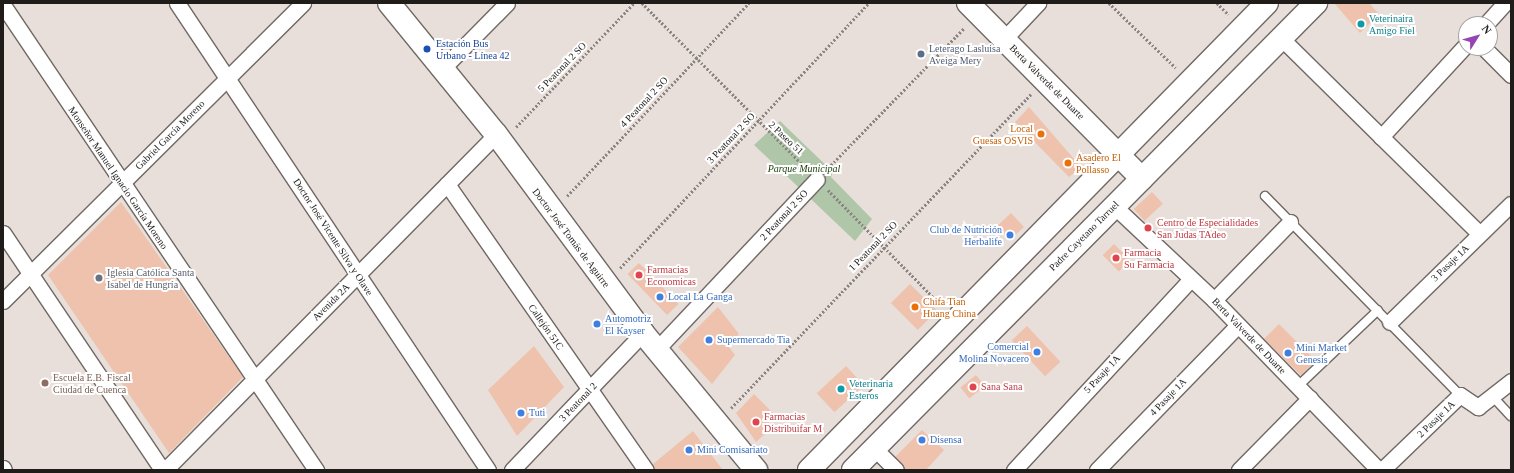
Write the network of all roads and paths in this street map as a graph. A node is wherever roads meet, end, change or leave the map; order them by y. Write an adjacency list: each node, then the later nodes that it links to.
1 (177, 3): 24 (street, Doctor José Vicente Silva y Olave)
2 (303, 3): 24 (street, Gabriel García Moreno)
3 (389, 3): 22 (street, Doctor José Tomás de Aguirre)
4 (507, 3): 22 (street)
5 (634, 3): 29 (path, 5 Peatonal 2 SO)
6 (642, 3): 21 (path, 2 Paseo 51)
7 (749, 3): 21 (path, 4 Peatonal 2 SO)
8 (869, 3): 27 (path, 3 Peatonal 2 SO)
9 (1038, 3): 18 (street)
10 (1110, 3): 26 (path)
11 (1267, 3): 26 (street)
12 (1316, 3): 17 (street, Padre Cayetano Tarruel)
13 (1505, 3): 16 (street)
14 (3, 5): 33 (street, Monseñor Manuel Ignacio García Moreno)
15 (973, 8): 18 (street, Berta Valverde de Duarte); 31 (path)
16 (1493, 16)
17 (1281, 38): 28 (street); 32 (street, Padre Cayetano Tarruel)
18 (1004, 39): 25 (street, Berta Valverde de Duarte)
19 (1458, 54): 28 (street)
20 (1492, 56): 23 (street)
21 (696, 59): 27 (path, 2 Paseo 51); 38 (path, 4 Peatonal 2 SO)
22 (443, 68): 29 (street, Doctor José Tomás de Aguirre)
23 (1511, 75)
24 (228, 78): 33 (street, Gabriel García Moreno); 44 (street, Doctor José Vicente Silva y Olave)
25 (1044, 81): 30 (street, Berta Valverde de Duarte); 42 (path, 1 Peatonal 2 SO)
26 (1189, 81): 30 (street)
27 (757, 122): 31 (path, 2 Paseo 51); 46 (path, 3 Peatonal 2 SO)
28 (1381, 137): 41 (street)
29 (499, 138): 34 (street, Avenida 2A); 38 (street, Doctor José Tomás de Aguirre)
30 (1118, 154): 32 (street, Berta Valverde de Duarte); 50 (street)
31 (817, 179): 42 (path, 2 Paseo 51); 54 (street, 2 Peatonal 2 SO)
32 (1142, 179): 37 (street, Padre Cayetano Tarruel)
33 (121, 184): 43 (street, Gabriel García Moreno); 55 (street, Monseñor Manuel Ignacio García Moreno)
34 (447, 184): 44 (street, Avenida 2A); 58 (street, Callejón 51C)
35 (1265, 196): 39 (lane)
36 (1511, 204): 41 (street, 3 Pasaje 1A)
37 (1114, 206): 45 (street, Berta Valverde de Duarte); 64 (street, Padre Cayetano Tarruel)
38 (552, 212): 46 (street, Doctor José Tomás de Aguirre)
39 (1290, 222): 47 (street); 49 (lane)
40 (3, 233): 43 (street)
41 (1480, 234): 51 (street, 3 Pasaje 1A)
42 (883, 246): 50 (path, 2 Paseo 51); 63 (path, 1 Peatonal 2 SO)
43 (30, 274): 48 (street, Gabriel García Moreno); 65 (street)
44 (358, 274): 55 (street, Avenida 2A); 68 (street, Doctor José Vicente Silva y Olave)
45 (1191, 279): 47 (street, Berta Valverde de Duarte); 75 (street, 5 Pasaje 1A)
46 (605, 284): 53 (street, Doctor José Tomás de Aguirre)
47 (1214, 300): 52 (street, Berta Valverde de Duarte)
48 (3, 301)
49 (1378, 310): 51 (lane); 57 (lane)
50 (954, 318): 72 (street)
51 (1390, 322): 59 (lane)
52 (1238, 325): 57 (street, Berta Valverde de Duarte); 76 (street, 4 Pasaje 1A)
53 (643, 333): 54 (street, Doctor José Tomás de Aguirre); 58 (street, 3 Peatonal 2)
54 (657, 349): 63 (street, Doctor José Tomás de Aguirre)
55 (254, 380): 66 (street, Avenida 2A); 67 (street, Monseñor Manuel Ignacio García Moreno)
56 (1511, 381): 60 (street, 2 Pasaje 1A)
57 (1298, 386): 61 (street, Berta Valverde de Duarte)
58 (590, 391): 69 (street, 3 Peatonal 2); 70 (street, Callejón 51C)
59 (1460, 395): 60 (street, 2 Pasaje 1A); 79 (street, 2 Pasaje 1A)
60 (1493, 397): 62 (lane)
61 (1310, 398): 77 (street); 78 (street, Berta Valverde de Duarte)
62 (1511, 416)
63 (716, 424): 71 (street, Doctor José Tomás de Aguirre)
64 (874, 448): 73 (street, Padre Cayetano Tarruel); 74 (street)
65 (162, 470)
66 (165, 470)
67 (316, 470)
68 (488, 470)
69 (512, 470)
70 (646, 470)
71 (756, 470)
72 (809, 470)
73 (853, 470)
74 (896, 470)
75 (1014, 470)
76 (1097, 470)
77 (1239, 470)
78 (1379, 470)
79 (1382, 470)

